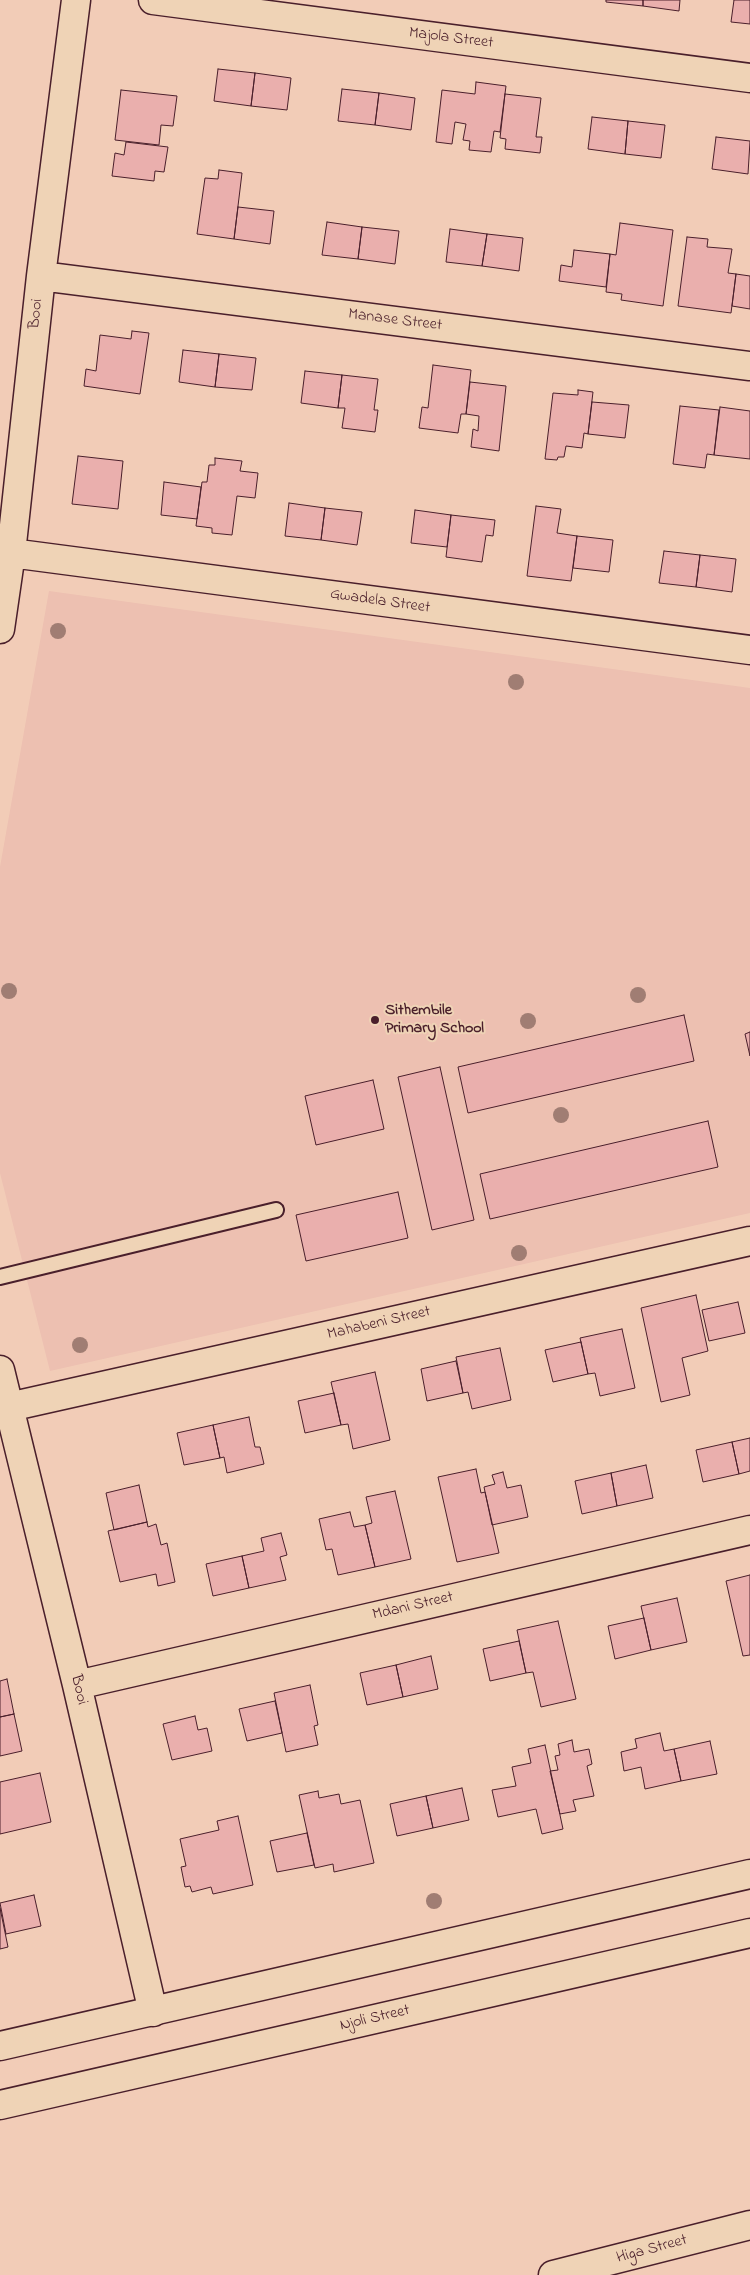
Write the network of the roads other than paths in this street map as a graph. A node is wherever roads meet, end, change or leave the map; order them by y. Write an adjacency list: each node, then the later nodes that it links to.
1 (76, 0): 4 (street, Booi)
2 (153, 0): 3 (street, Majola Street)
3 (750, 78)
4 (41, 276): 5 (street, Manase Street); 6 (street, Booi)
5 (750, 366)
6 (11, 553): 7 (street, Booi); 8 (street, Gwadela Street)
7 (0, 629)
8 (750, 650)
9 (276, 1210): 11 (lane)
10 (750, 1240): 13 (street, Mahabeni Street)
11 (0, 1277)
12 (0, 1370): 13 (street, Booi)
13 (9, 1407): 15 (street, Booi)
14 (750, 1530): 15 (street, Mdani Street)
15 (77, 1685): 18 (street, Booi)
16 (750, 1874): 18 (street)
17 (750, 1933): 20 (street, Njoli Street)
18 (153, 2012): 19 (street)
19 (0, 2046)
20 (0, 2105)
21 (750, 2225): 22 (street, Higa Street)
22 (585, 2271): 23 (street, Higa Street)
23 (553, 2275)

